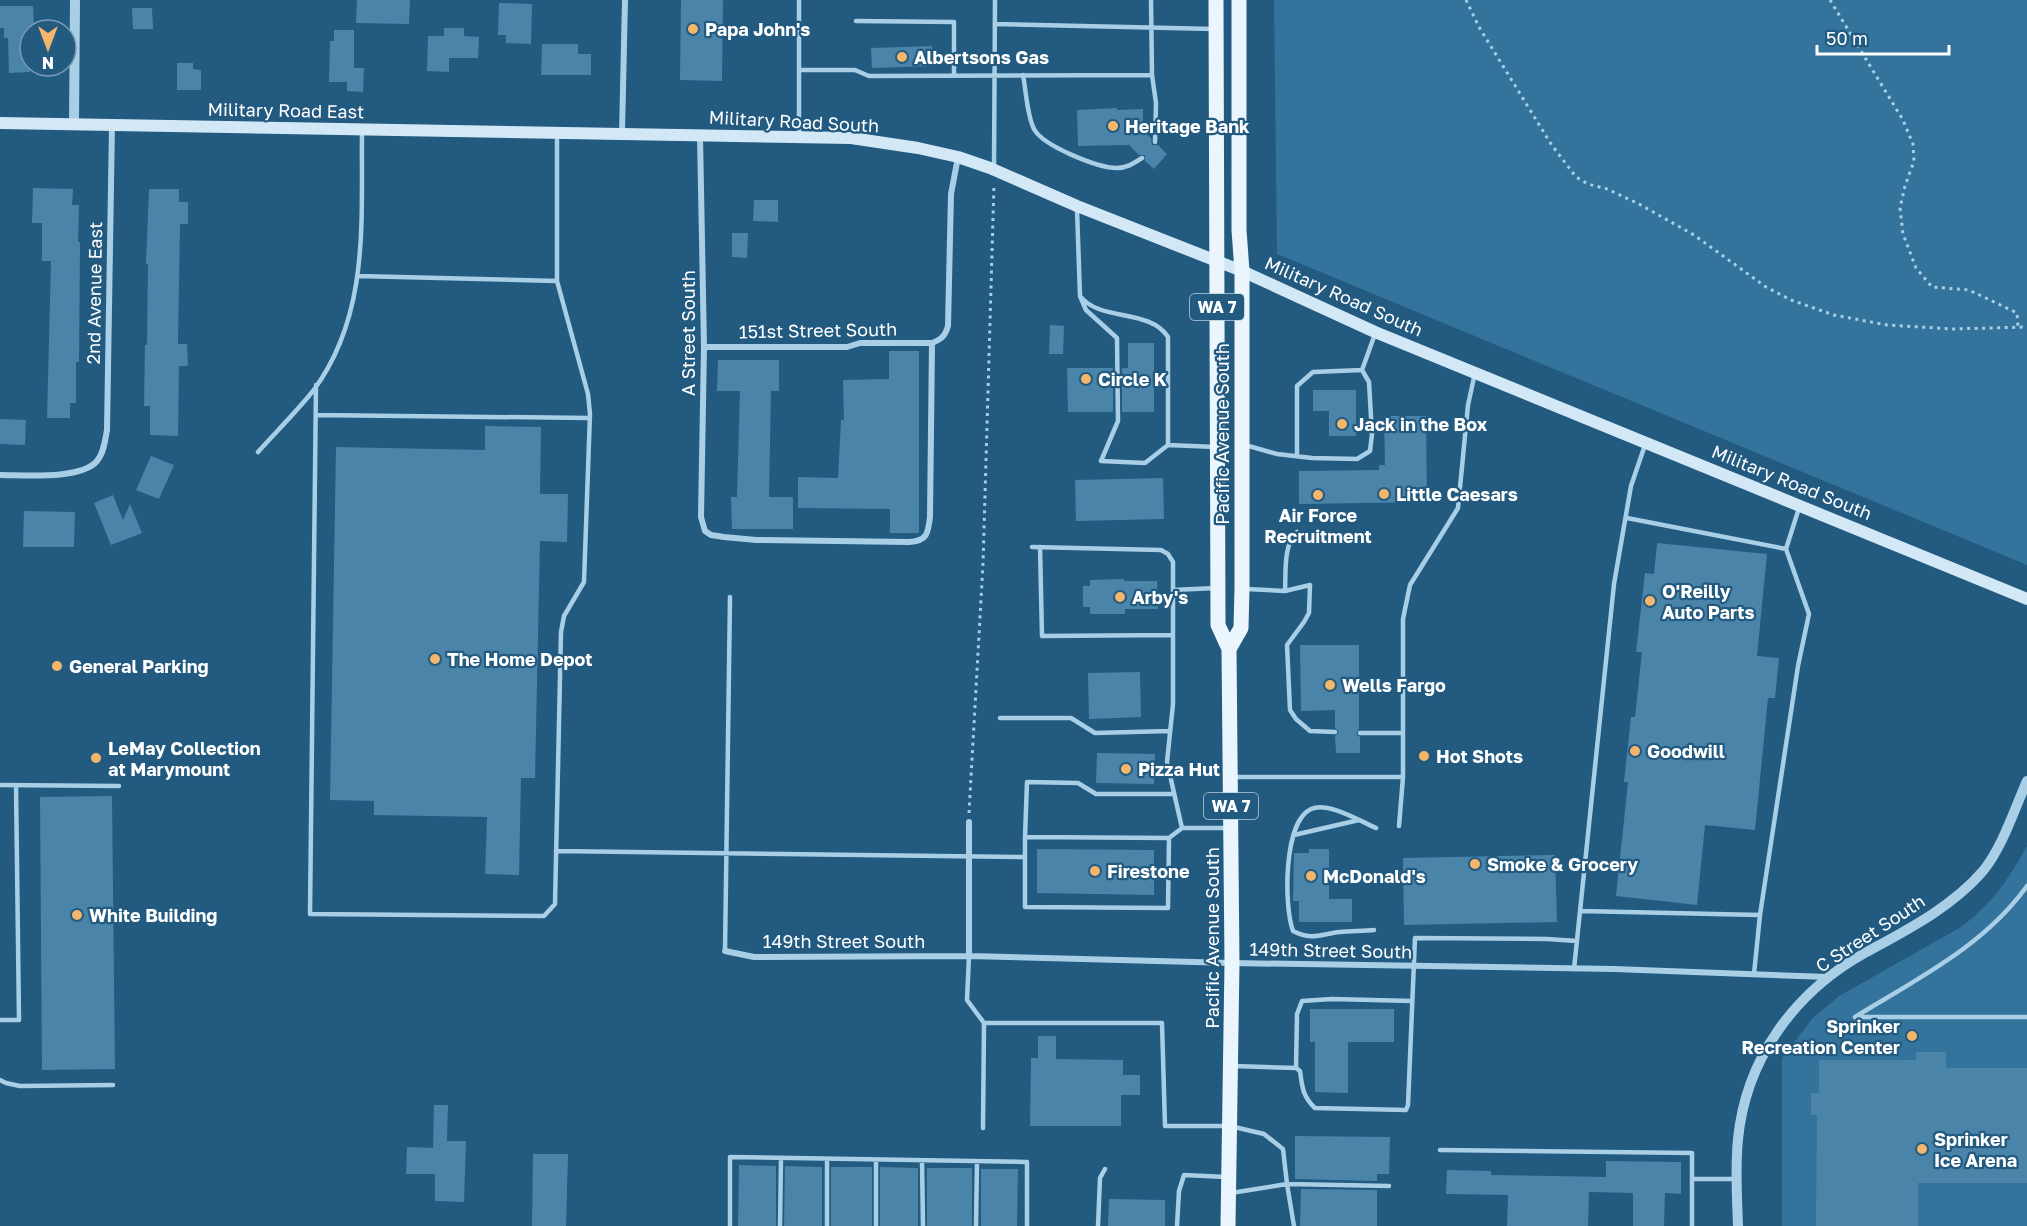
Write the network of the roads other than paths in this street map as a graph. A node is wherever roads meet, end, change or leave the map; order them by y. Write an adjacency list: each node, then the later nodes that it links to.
1 (75, 0): 18 (street)
2 (625, 0): 22 (street)
3 (799, 0): 12 (lane)
4 (995, 0): 9 (lane)
5 (1151, 0): 10 (lane)
6 (1216, 0): 11 (main road, Pacific Avenue South / WA 7)
7 (1239, 0): 31 (main road, Pacific Avenue South / WA 7)
8 (856, 21): 14 (lane)
9 (995, 24): 10 (lane); 13 (lane)
10 (1151, 26): 11 (lane); 16 (lane)
11 (1216, 29): 30 (main road, Pacific Avenue South / WA 7)
12 (799, 70): 14 (lane); 24 (lane)
13 (994, 74): 14 (lane); 15 (lane); 28 (lane)
14 (954, 75)
15 (1023, 75): 16 (lane); 27 (lane)
16 (1152, 75): 25 (lane)
17 (0, 123): 18 (main road, Military Road East)
18 (74, 124): 19 (main road, Military Road East)
19 (112, 124): 20 (main road, Military Road East); 49 (street, 2nd Avenue East)
20 (362, 129): 21 (main road, Military Road East); 32 (lane)
21 (557, 132): 22 (main road, Military Road East); 33 (lane)
22 (622, 133): 23 (main road, Military Road South)
23 (700, 135): 24 (main road, Military Road South); 37 (street, A Street South)
24 (799, 137): 26 (main road, Military Road South)
25 (1155, 142)
26 (958, 157): 28 (main road, Military Road South); 36 (street)
27 (1142, 158)
28 (994, 170): 29 (main road, Military Road South)
29 (1077, 206): 30 (main road, Military Road South); 34 (lane)
30 (1218, 261): 31 (main road, Military Road South); 46 (main road, Pacific Avenue South / WA 7)
31 (1242, 271): 35 (main road, Military Road South); 44 (main road, Pacific Avenue South / WA 7)
32 (358, 276): 33 (lane); 40 (lane)
33 (557, 281): 42 (lane)
34 (1080, 296): 45 (lane); 45 (lane)
35 (1375, 332): 38 (lane); 39 (main road, Military Road South)
36 (932, 343): 37 (street, 151st Street South); 37 (street, A Street South)
37 (704, 346)
38 (1362, 370): 48 (lane); 48 (lane)
39 (1476, 373): 43 (main road, Military Road South); 68 (lane)
40 (316, 385): 41 (lane); 47 (lane)
41 (316, 415): 42 (lane); 85 (lane)
42 (589, 418): 85 (lane)
43 (1646, 442): 50 (main road, Military Road South); 51 (lane)
44 (1242, 444): 48 (lane); 57 (main road, Pacific Avenue South / WA 7)
45 (1168, 445): 46 (lane)
46 (1218, 447): 56 (main road, Pacific Avenue South / WA 7)
47 (258, 452)
48 (1298, 456)
49 (0, 475)
50 (1800, 505): 55 (lane); 61 (main road, Military Road South)
51 (1627, 518): 55 (lane); 90 (lane)
52 (1297, 532): 59 (lane)
53 (1032, 547): 54 (lane)
54 (1040, 547): 58 (lane); 62 (lane)
55 (1786, 549): 91 (lane)
56 (1219, 588): 58 (lane); 63 (main road, Pacific Avenue South / WA 7)
57 (1242, 588): 59 (lane); 63 (main road, Pacific Avenue South / WA 7)
58 (1173, 590): 62 (lane)
59 (1285, 591): 66 (lane)
60 (730, 597): 86 (lane)
61 (2027, 599)
62 (1173, 635): 65 (lane)
63 (1229, 650): 69 (main road, Pacific Avenue South / WA 7)
64 (1000, 718): 65 (lane)
65 (1170, 731): 75 (lane)
66 (1335, 732)
67 (1359, 733): 68 (lane)
68 (1403, 733): 70 (lane)
69 (1231, 777): 70 (lane); 80 (main road, Pacific Avenue South / WA 7)
70 (1403, 777): 78 (lane)
71 (2027, 781): 100 (street, C Street South)
72 (0, 785): 73 (lane)
73 (16, 786): 74 (lane); 103 (lane)
74 (119, 786)
75 (1173, 794): 79 (lane); 83 (lane)
76 (1359, 820): 81 (lane); 82 (lane); 82 (lane)
77 (969, 822): 87 (street)
78 (1400, 826)
79 (1182, 828): 80 (lane); 84 (lane)
80 (1232, 828): 96 (main road, Pacific Avenue South / WA 7)
81 (1376, 828)
82 (1294, 835): 92 (lane)
83 (1025, 837): 84 (lane); 88 (lane)
84 (1170, 838): 88 (lane)
85 (556, 851): 86 (lane)
86 (726, 852): 87 (lane); 94 (lane)
87 (969, 856): 88 (lane); 95 (street)
88 (1025, 857)
89 (2027, 886): 102 (lane)
90 (1580, 911): 91 (lane); 93 (lane)
91 (1760, 915): 99 (lane)
92 (1374, 930)
93 (1577, 941): 97 (lane); 98 (lane)
94 (724, 951): 95 (street, 149th Street South)
95 (969, 956): 96 (street, 149th Street South); 104 (lane)
96 (1232, 963): 97 (street, 149th Street South); 105 (main road, Pacific Avenue South / WA 7)
97 (1415, 966): 98 (street, 149th Street South); 101 (lane)
98 (1574, 969): 99 (street, 149th Street South)
99 (1754, 974): 100 (street, 149th Street South)
100 (1829, 977): 120 (street, C Street South)
101 (1412, 1001): 106 (lane); 106 (lane)
102 (2027, 1017)
103 (0, 1020)
104 (984, 1023): 109 (lane); 110 (lane)
105 (1231, 1066): 106 (lane); 109 (main road, Pacific Avenue South / WA 7)
106 (1296, 1068)
107 (0, 1080): 108 (lane)
108 (113, 1085)
109 (1230, 1126): 118 (main road, Pacific Avenue South / WA 7); 121 (lane)
110 (983, 1128)
111 (1440, 1150): 119 (lane)
112 (781, 1158): 113 (lane); 124 (lane); 125 (lane)
113 (827, 1159): 114 (lane); 126 (lane)
114 (876, 1160): 115 (lane); 127 (lane)
115 (922, 1161): 116 (lane); 128 (lane)
116 (977, 1162): 129 (lane); 130 (lane)
117 (1105, 1169): 131 (lane)
118 (1229, 1177): 123 (main road, Pacific Avenue South / WA 7); 132 (lane)
119 (1692, 1179): 120 (lane); 135 (lane)
120 (1737, 1179): 136 (street, C Street South)
121 (1287, 1184): 122 (lane); 123 (lane); 134 (lane)
122 (1389, 1186)
123 (1228, 1194): 133 (main road, Pacific Avenue South / WA 7)
124 (730, 1226)
125 (780, 1226)
126 (827, 1226)
127 (876, 1226)
128 (923, 1226)
129 (976, 1226)
130 (1027, 1226)
131 (1098, 1226)
132 (1177, 1226)
133 (1228, 1226)
134 (1294, 1226)
135 (1692, 1226)
136 (1738, 1226)

